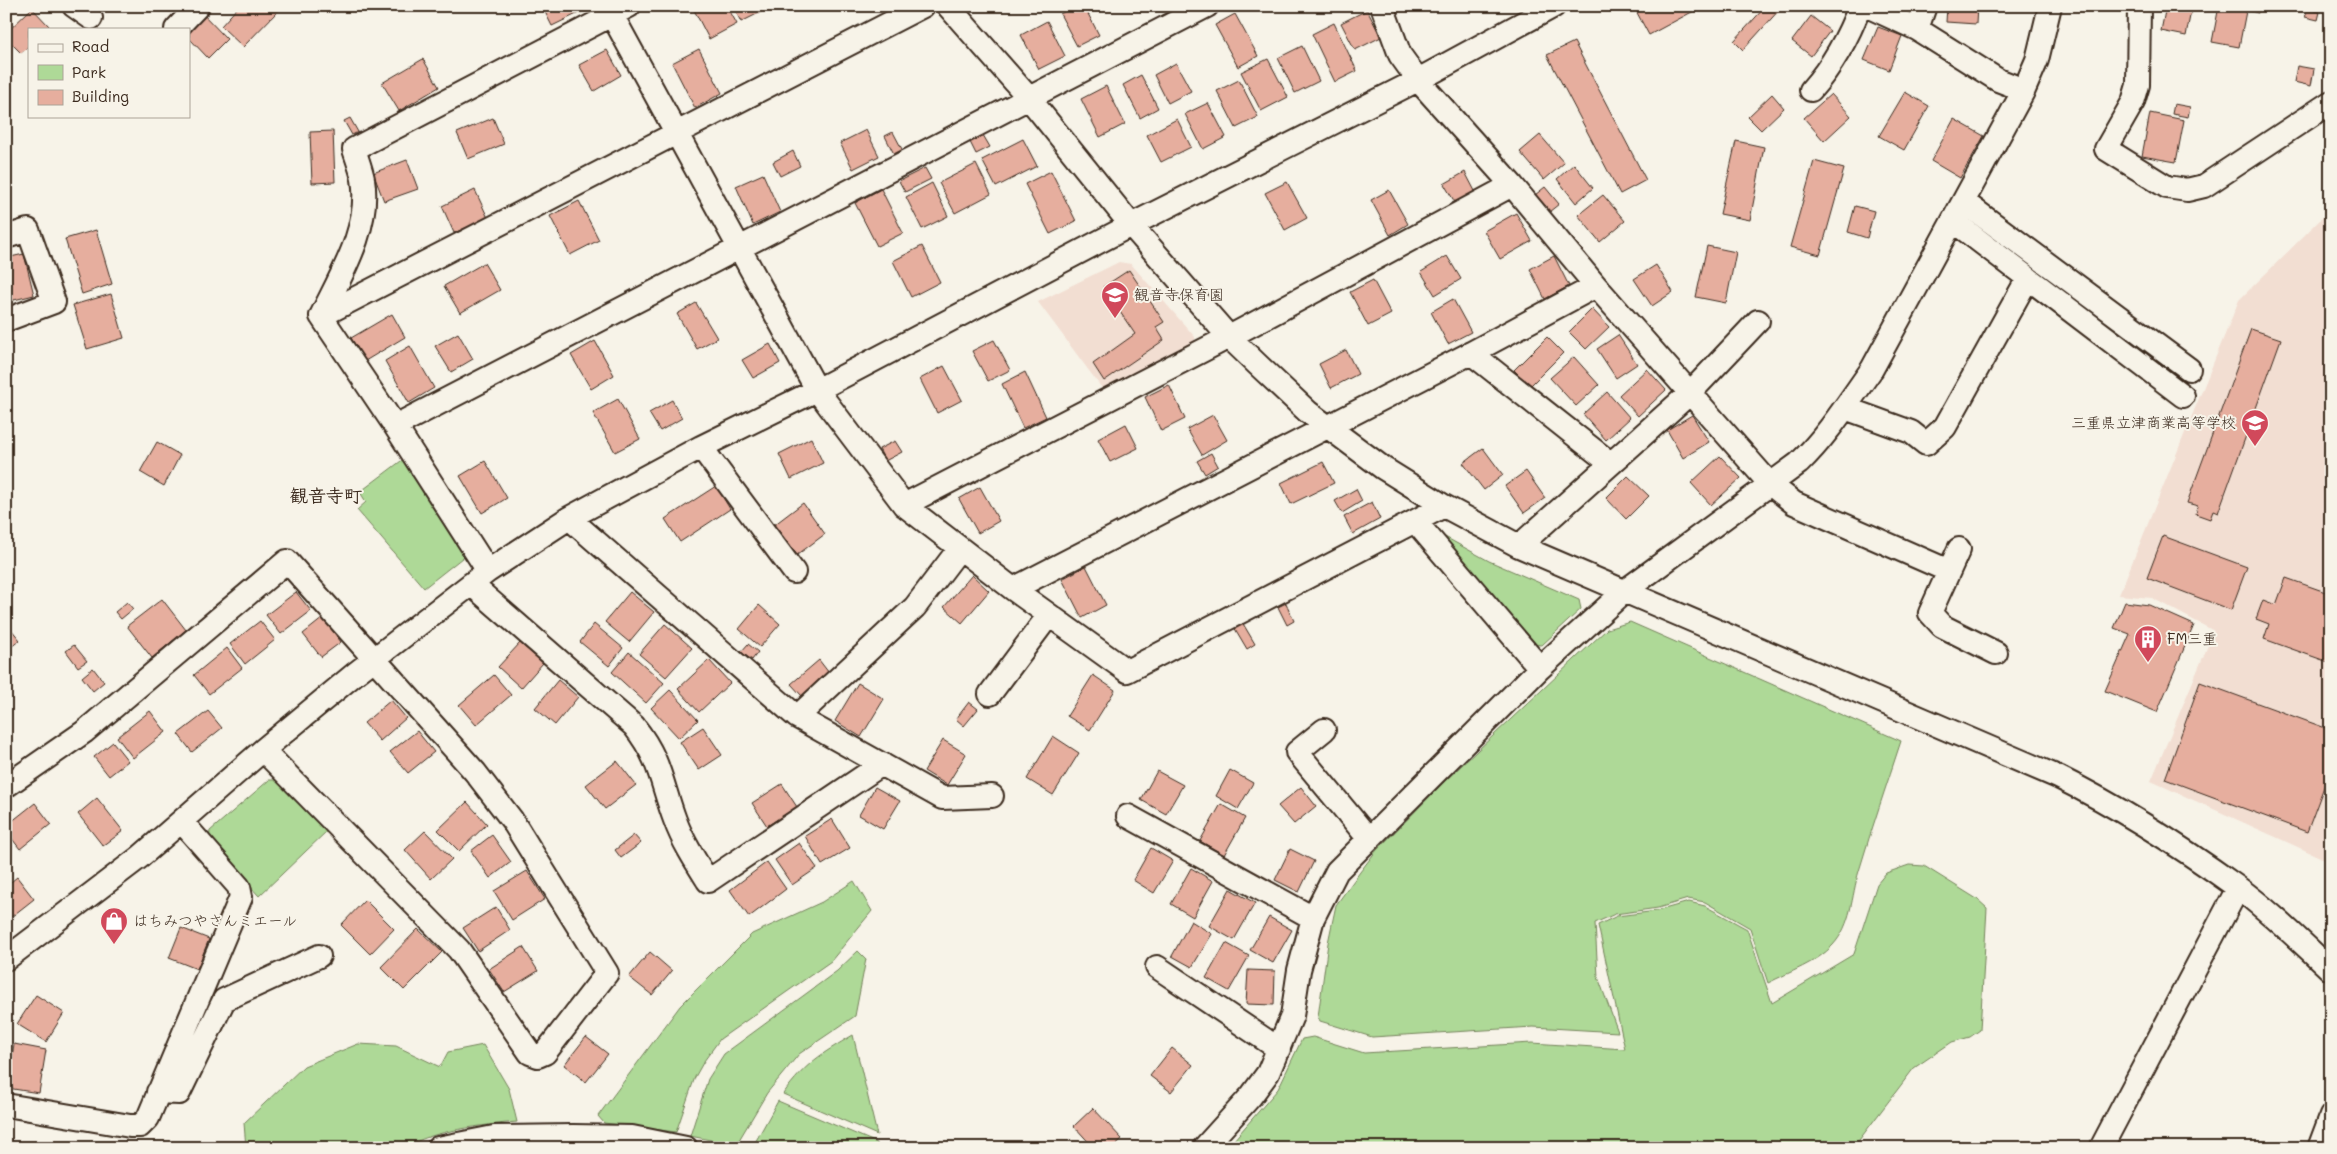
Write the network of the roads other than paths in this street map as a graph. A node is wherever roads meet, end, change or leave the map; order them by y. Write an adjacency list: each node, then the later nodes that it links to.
1 (198, 6): 13 (street)
2 (923, 6): 20 (street)
3 (948, 6): 18 (street)
4 (1207, 6): 18 (street)
5 (1382, 6): 15 (street)
6 (1554, 6): 15 (street)
7 (1860, 6): 16 (street)
8 (1867, 6): 14 (street)
9 (1925, 6): 14 (street)
10 (2050, 6): 17 (street)
11 (2139, 6): 19 (street)
12 (621, 11): 20 (street); 29 (street)
13 (177, 28)
14 (1917, 29): 17 (street)
15 (1418, 80): 21 (street); 24 (street)
16 (1812, 90)
17 (2024, 90): 22 (street)
18 (1028, 98): 24 (street); 26 (street)
19 (2331, 102)
20 (677, 134): 26 (street); 29 (street)
21 (1512, 185): 28 (street); 32 (street)
22 (1964, 202): 23 (street); 34 (street)
23 (1953, 221): 27 (street); 38 (street)
24 (1131, 225): 32 (street); 35 (street)
25 (6, 237): 30 (street)
26 (739, 247): 35 (street); 39 (street)
27 (2028, 278): 37 (street); 38 (street)
28 (1596, 286): 33 (street); 36 (street)
29 (321, 316): 39 (street)
30 (6, 320)
31 (1758, 321): 36 (street)
32 (1229, 337): 40 (street); 44 (street)
33 (1471, 353): 40 (street); 42 (street)
34 (2189, 369)
35 (817, 390): 41 (street); 44 (street)
36 (1690, 393): 42 (street); 43 (street)
37 (2183, 396)
38 (1845, 408): 43 (street)
39 (395, 426): 53 (street)
40 (1328, 426): 45 (street); 54 (street)
41 (701, 447): 46 (street); 52 (street)
42 (1610, 463): 48 (street)
43 (1770, 484): 51 (street); 55 (street)
44 (904, 505): 49 (street)
45 (1444, 506): 47 (street); 48 (street)
46 (569, 518): 53 (street); 61 (street)
47 (1415, 521): 56 (street); 59 (street)
48 (1519, 546): 55 (street)
49 (959, 548): 54 (street); 61 (street)
50 (1959, 549): 51 (street)
51 (1949, 571): 57 (street)
52 (794, 572)
53 (479, 578): 58 (street); 64 (street)
54 (1013, 589): 56 (street)
55 (1626, 590): 59 (street); 70 (street)
56 (1049, 615): 60 (street)
57 (1996, 653)
58 (376, 659): 63 (street); 63 (street); 65 (street)
59 (1540, 668): 69 (street)
60 (990, 694)
61 (797, 717): 64 (street)
62 (1324, 730): 69 (street)
63 (263, 750): 68 (street)
64 (882, 764): 66 (street)
65 (6, 786)
66 (992, 796)
67 (1128, 816): 71 (street)
68 (182, 822): 73 (street); 77 (street)
69 (1369, 839): 71 (street)
70 (2238, 888): 75 (street); 83 (street)
71 (1313, 918): 76 (street)
72 (319, 956): 77 (street)
73 (6, 959)
74 (1157, 967): 76 (street)
75 (2331, 970)
76 (1279, 1049): 82 (street)
77 (158, 1092): 78 (street)
78 (6, 1105)
79 (2331, 1116): 84 (street)
80 (438, 1148): 81 (street)
81 (686, 1148)
82 (1204, 1148)
83 (2101, 1148)
84 (2320, 1148)

